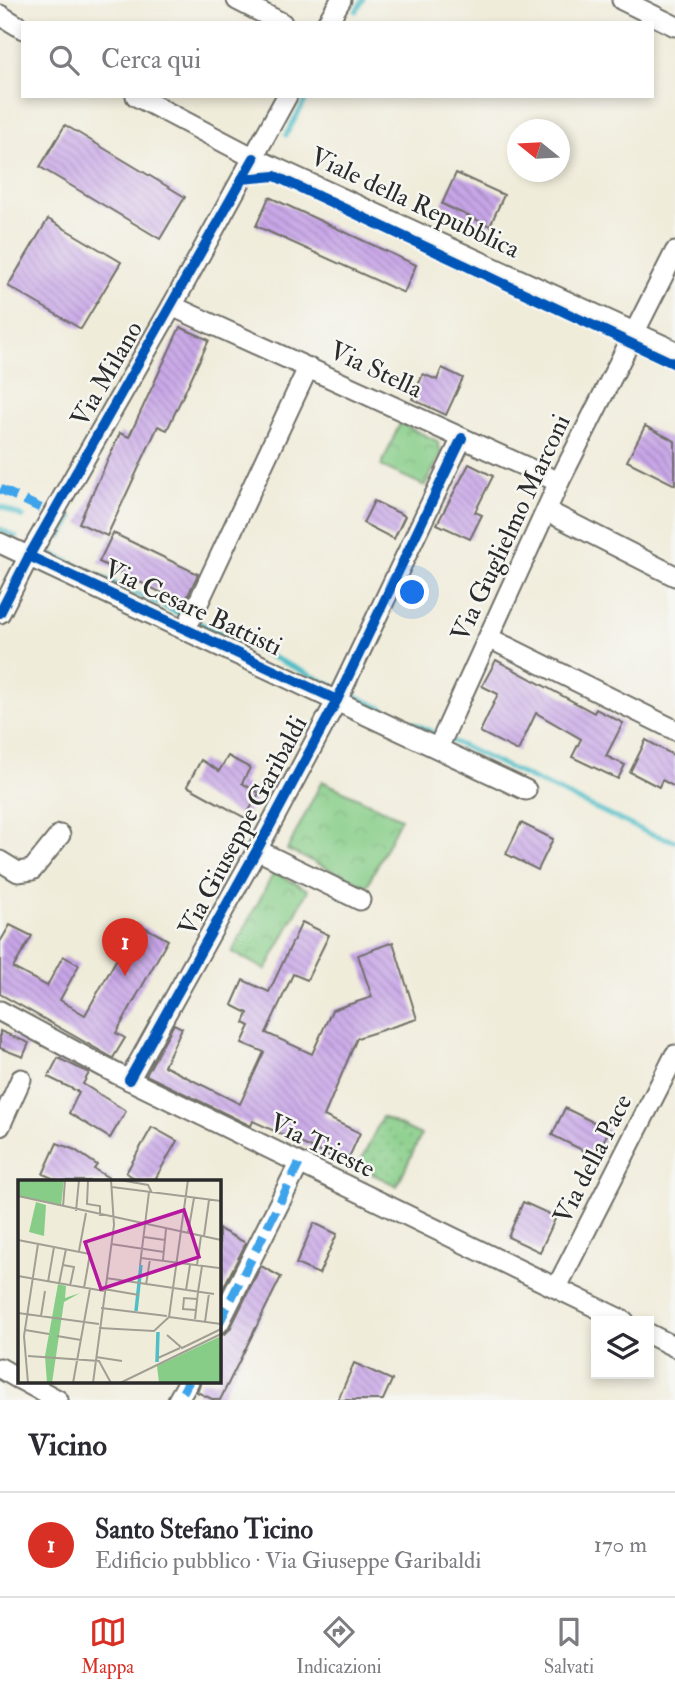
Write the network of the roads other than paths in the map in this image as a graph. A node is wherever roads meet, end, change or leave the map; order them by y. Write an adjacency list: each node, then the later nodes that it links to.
1 (237, 0): 5 (street)
2 (341, 0): 6 (street)
3 (622, 0): 7 (street)
4 (0, 15): 8 (street)
5 (278, 21)
6 (328, 21)
7 (675, 26)
8 (21, 28)
9 (140, 98): 11 (street, Viale della Repubblica)
10 (286, 98): 11 (street, Via Milano)
11 (254, 158): 13 (street, Via Milano); 14 (street, Viale della Repubblica)
12 (675, 252): 14 (street, Via Guglielmo Marconi)
13 (172, 306): 16 (street, Via Stella); 21 (street, Via Milano)
14 (636, 333): 15 (street, Viale della Repubblica); 18 (street, Via Guglielmo Marconi)
15 (675, 351)
16 (308, 368): 17 (street, Via Stella); 24 (street)
17 (462, 438): 18 (street, Via Stella); 26 (street, Via Giuseppe Garibaldi)
18 (559, 482): 19 (street, Via Guglielmo Marconi)
19 (547, 511): 22 (street); 25 (street, Via Guglielmo Marconi)
20 (0, 543): 21 (street, Via Cesare Battisti)
21 (29, 556): 23 (street, Via Milano); 24 (street, Via Cesare Battisti)
22 (675, 576)
23 (0, 613)
24 (189, 622): 26 (street, Via Cesare Battisti)
25 (489, 638): 27 (street); 28 (street, Via Guglielmo Marconi)
26 (340, 694): 28 (street, Via Cesare Battisti); 31 (street, Via Giuseppe Garibaldi)
27 (675, 730)
28 (441, 741): 29 (street, Via Cesare Battisti)
29 (526, 790)
30 (60, 835): 32 (street)
31 (257, 850): 33 (street); 37 (street, Via Giuseppe Garibaldi)
32 (0, 861)
33 (360, 900)
34 (0, 1010): 37 (street, Via Trieste)
35 (675, 1055): 40 (street, Via della Pace)
36 (21, 1079): 38 (street)
37 (130, 1080): 39 (street, Via Trieste)
38 (0, 1126)
39 (299, 1164): 40 (street, Via Trieste); 42 (street)
40 (557, 1287): 41 (street, Via Trieste)
41 (614, 1316)
42 (220, 1321)
43 (654, 1336): 44 (street)
44 (675, 1347)
45 (0, 1368): 46 (street)
46 (18, 1378)
47 (25, 1382): 48 (street)
48 (58, 1400)

